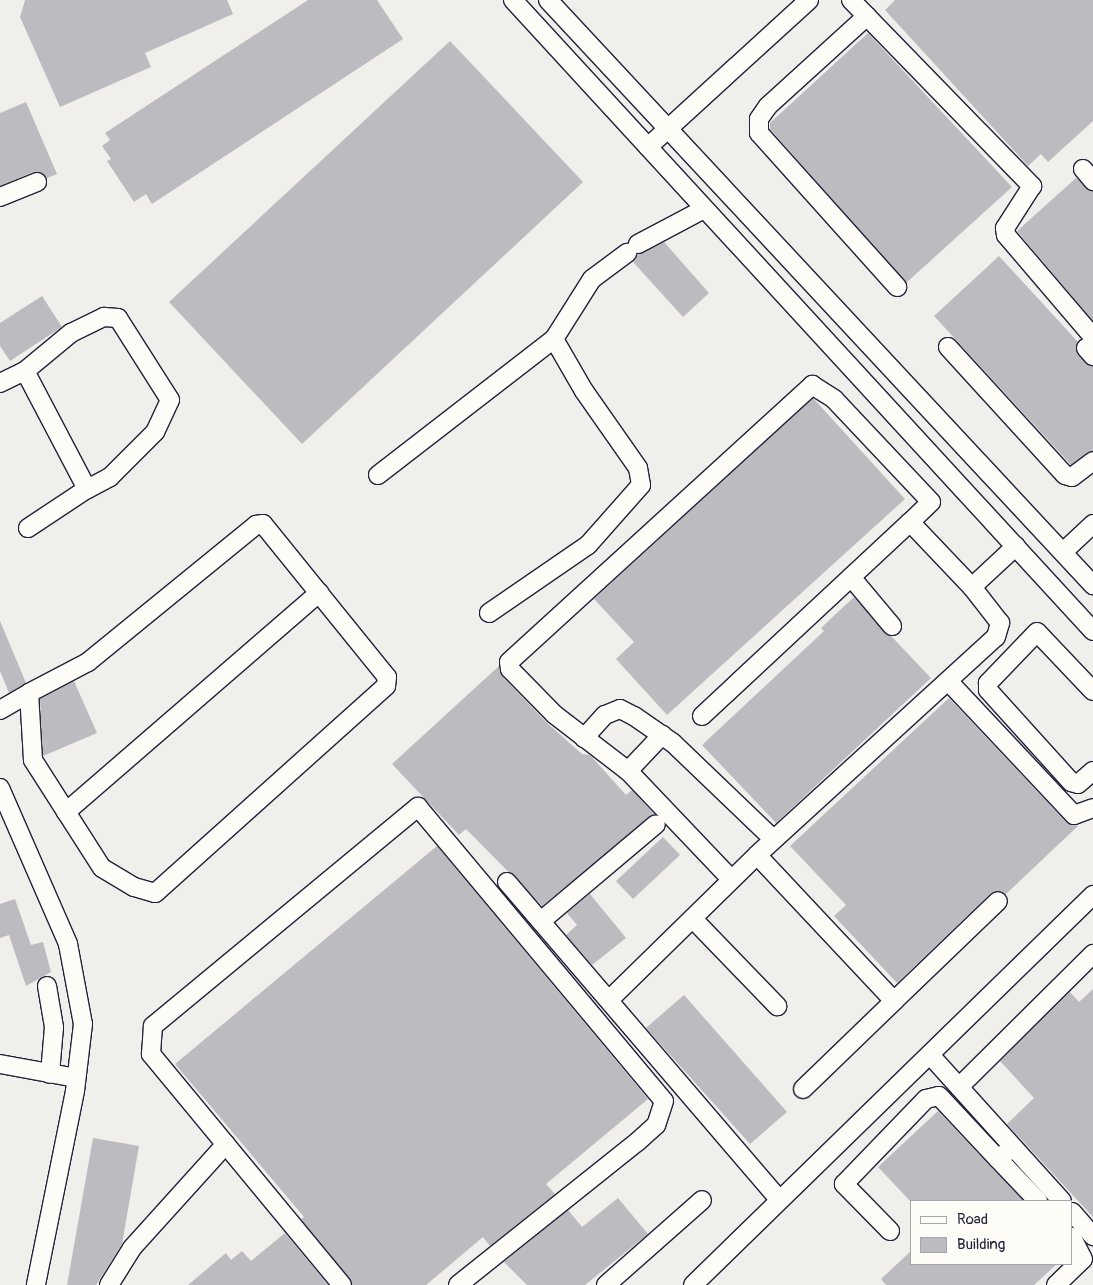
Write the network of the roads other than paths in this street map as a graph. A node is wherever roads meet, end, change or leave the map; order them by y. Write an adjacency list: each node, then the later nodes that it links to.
1 (513, 0): 7 (street)
2 (548, 0): 6 (street)
3 (809, 0): 6 (street)
4 (851, 0): 5 (street)
5 (867, 16): 13 (street); 16 (street)
6 (668, 129): 7 (street); 11 (street)
7 (648, 147): 10 (street)
8 (37, 182): 9 (street)
9 (0, 197)
10 (704, 209): 12 (street); 14 (street)
11 (796, 267): 12 (street); 26 (street)
12 (775, 287): 25 (street)
13 (897, 287)
14 (554, 339): 20 (street); 31 (street)
15 (948, 347): 19 (street)
16 (1091, 347)
17 (25, 371): 18 (street); 21 (street); 21 (street)
18 (0, 383)
19 (1093, 461)
20 (378, 475)
21 (87, 489): 24 (street)
22 (910, 522): 27 (street); 29 (street); 40 (street)
23 (1093, 524): 26 (street)
24 (28, 528)
25 (1016, 546): 29 (street); 33 (street)
26 (1063, 552): 28 (street)
27 (851, 577): 32 (street); 38 (street)
28 (1093, 585)
29 (972, 587): 35 (street)
30 (319, 593): 36 (street); 45 (street); 45 (street)
31 (489, 613)
32 (892, 626)
33 (1093, 630)
34 (1091, 682): 42 (street)
35 (950, 683): 44 (street); 47 (street)
36 (29, 694): 37 (street); 45 (street)
37 (0, 710)
38 (702, 716)
39 (662, 735): 40 (street); 41 (street); 47 (street)
40 (584, 738): 41 (street)
41 (628, 771): 49 (street)
42 (1093, 771)
43 (0, 788): 63 (street)
44 (1093, 808)
45 (66, 812)
46 (656, 824): 54 (street)
47 (772, 838): 48 (street)
48 (757, 855): 49 (street); 58 (street)
49 (730, 878): 53 (street)
50 (507, 882): 54 (street)
51 (1093, 894): 60 (street)
52 (998, 901): 58 (street)
53 (694, 920): 57 (street); 59 (street)
54 (541, 921): 57 (street)
55 (1093, 954): 64 (street)
56 (47, 986): 62 (street)
57 (609, 1000): 70 (street)
58 (894, 1001): 65 (street)
59 (777, 1006)
60 (931, 1056): 64 (street); 70 (street)
61 (0, 1064): 62 (street)
62 (50, 1074): 63 (street)
63 (76, 1078): 77 (street)
64 (959, 1087): 67 (street)
65 (803, 1088)
66 (226, 1144): 78 (street); 79 (street); 80 (street)
67 (1013, 1147): 68 (street); 72 (street)
68 (998, 1159): 71 (street); 74 (street)
69 (702, 1200): 81 (street)
70 (780, 1200): 82 (street)
71 (1037, 1200)
72 (1061, 1200)
73 (1073, 1213): 75 (street)
74 (890, 1231)
75 (1093, 1236)
76 (1073, 1239): 83 (street)
77 (36, 1285)
78 (109, 1285)
79 (342, 1285)
80 (458, 1285)
81 (606, 1285)
82 (692, 1285)
83 (1056, 1285)

